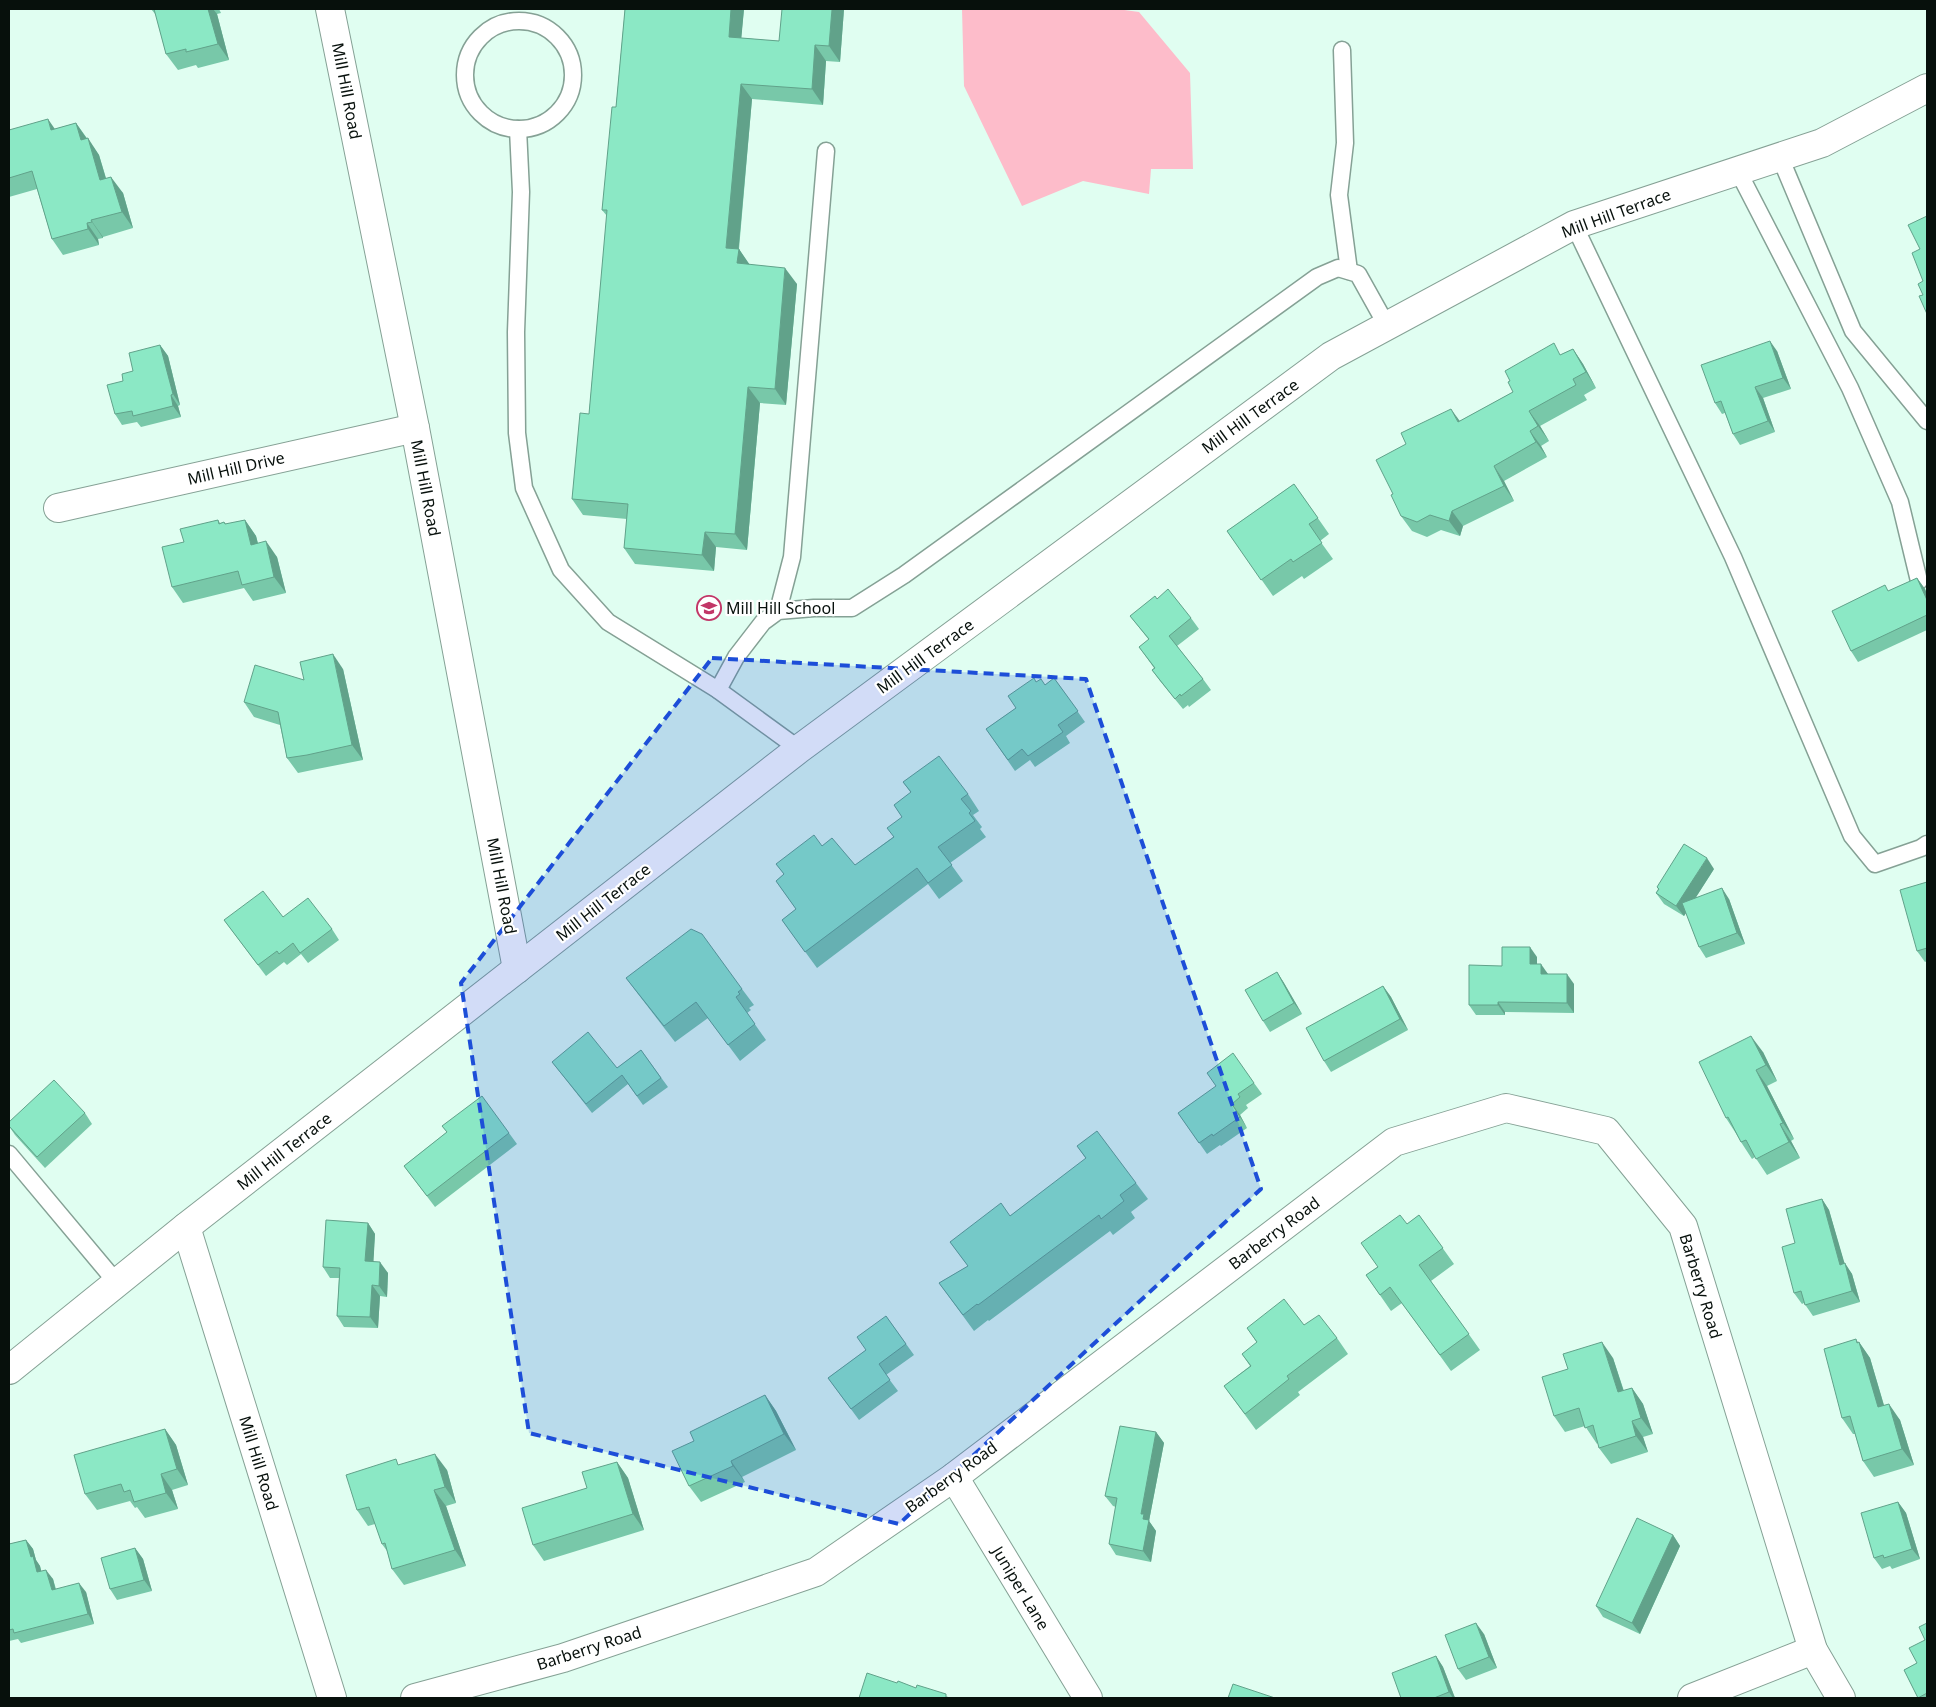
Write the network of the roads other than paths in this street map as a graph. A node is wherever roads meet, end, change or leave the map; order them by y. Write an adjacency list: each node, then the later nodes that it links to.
1 (330, 9): 12 (street, Mill Hill Road)
2 (1342, 50): 9 (lane)
3 (1927, 88): 6 (street, Mill Hill Terrace)
4 (518, 129): 4 (lane); 16 (lane)
5 (826, 151): 15 (lane)
6 (1780, 157): 7 (street, Mill Hill Terrace); 11 (lane)
7 (1738, 170): 8 (street, Mill Hill Terrace); 14 (lane)
8 (1574, 225): 10 (street, Mill Hill Terrace); 18 (lane)
9 (1349, 271): 10 (lane); 15 (lane)
10 (1387, 326): 17 (street, Mill Hill Terrace)
11 (1927, 421)
12 (415, 428): 13 (street, Mill Hill Drive); 19 (street, Mill Hill Road)
13 (58, 508)
14 (1919, 581)
15 (778, 611): 16 (lane)
16 (718, 690): 17 (lane)
17 (799, 749): 19 (street, Mill Hill Terrace)
18 (1927, 844)
19 (517, 969): 21 (street, Mill Hill Terrace)
20 (9, 1154): 22 (lane)
21 (186, 1227): 22 (street, Mill Hill Terrace); 26 (street, Mill Hill Road)
22 (117, 1283): 23 (street, Mill Hill Terrace)
23 (9, 1370)
24 (954, 1477): 25 (street, Barberry Road); 27 (street, Barberry Road); 28 (street, Juniper Lane)
25 (1813, 1650): 29 (street); 30 (street, Barberry Road)
26 (332, 1698)
27 (414, 1698)
28 (1088, 1698)
29 (1692, 1698)
30 (1840, 1698)

